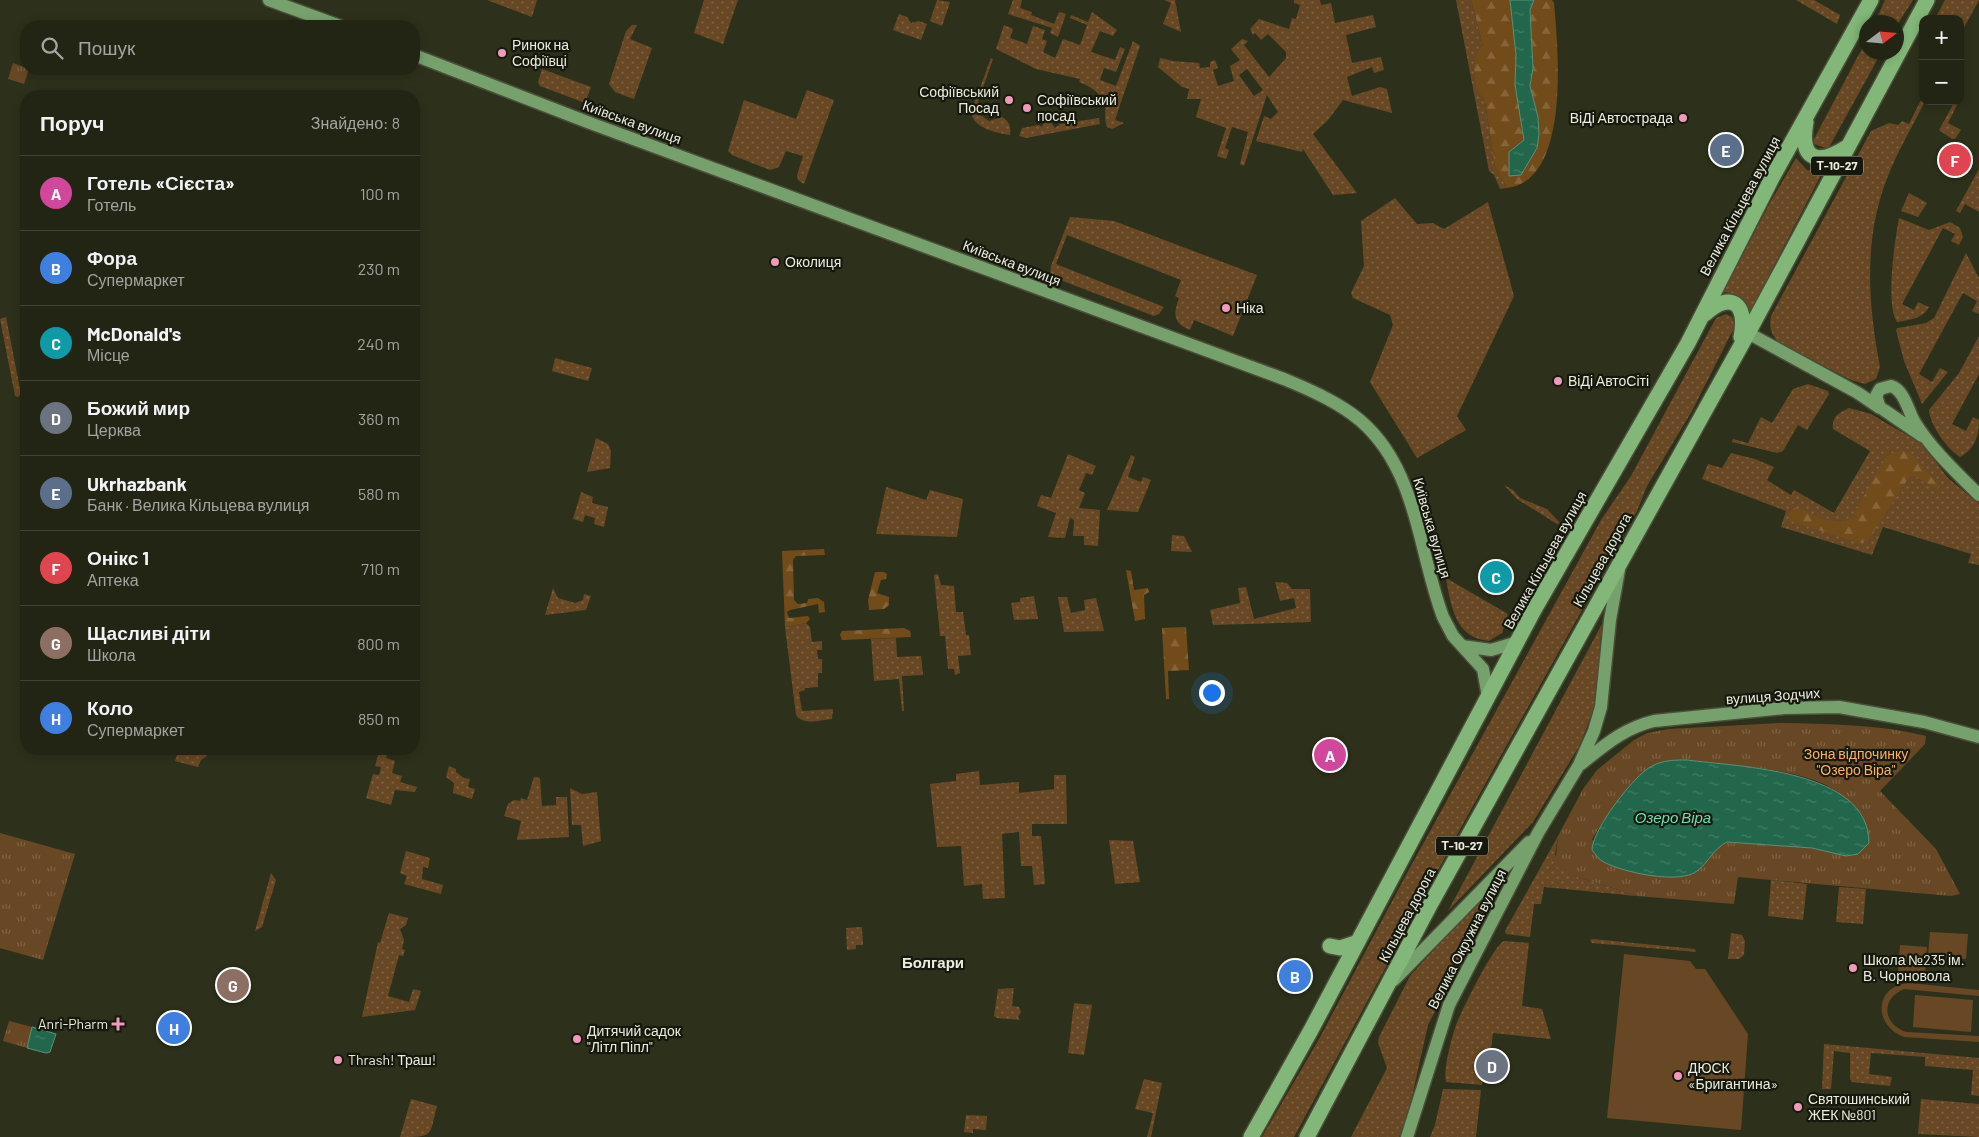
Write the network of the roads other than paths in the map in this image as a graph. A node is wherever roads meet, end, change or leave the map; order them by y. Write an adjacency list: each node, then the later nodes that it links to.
1 (269, 0): 4 (main road)
2 (1871, 0): 6 (highway, Велика Кільцева вулиця / Т-10-27)
3 (1927, 0): 7 (highway, Кільцева дорога / Т-10-27)
4 (324, 20)
5 (420, 57): 19 (main road, Київська вулиця)
6 (1808, 113): 7 (highway); 8 (highway, Велика Кільцева вулиця / Т-10-27)
7 (1847, 146): 9 (highway, Кільцева дорога / Т-10-27)
8 (1702, 316): 10 (highway); 18 (highway, Велика Кільцева вулиця / Т-10-27)
9 (1748, 333): 10 (highway, Кільцева дорога / Т-10-27); 12 (main road)
10 (1738, 348): 17 (highway, Кільцева дорога / Т-10-27)
11 (1880, 389): 12 (main road); 13 (main road); 14 (main road)
12 (1852, 390): 14 (main road)
13 (1902, 396): 14 (main road); 15 (main road)
14 (1882, 409): 15 (main road)
15 (1928, 440): 16 (main road)
16 (1979, 494)
17 (1622, 558): 22 (main road); 26 (highway, Кільцева дорога / Т-10-27)
18 (1518, 642): 19 (main road); 20 (highway, Велика Кільцева вулиця / Т-10-27)
19 (1462, 646): 20 (main road, Київська вулиця)
20 (1488, 697): 24 (highway, Велика Кільцева вулиця / Т-10-27)
21 (1979, 737): 22 (main road, вулиця Зодчих)
22 (1579, 765): 23 (main road, Велика Окружна вулиця)
23 (1538, 833): 26 (main road); 29 (main road, Велика Окружна вулиця)
24 (1358, 942): 25 (highway); 27 (highway, Велика Кільцева вулиця / Т-10-27)
25 (1330, 946)
26 (1387, 987): 28 (highway, Кільцева дорога / Т-10-27)
27 (1251, 1137)
28 (1307, 1137)
29 (1407, 1137)

